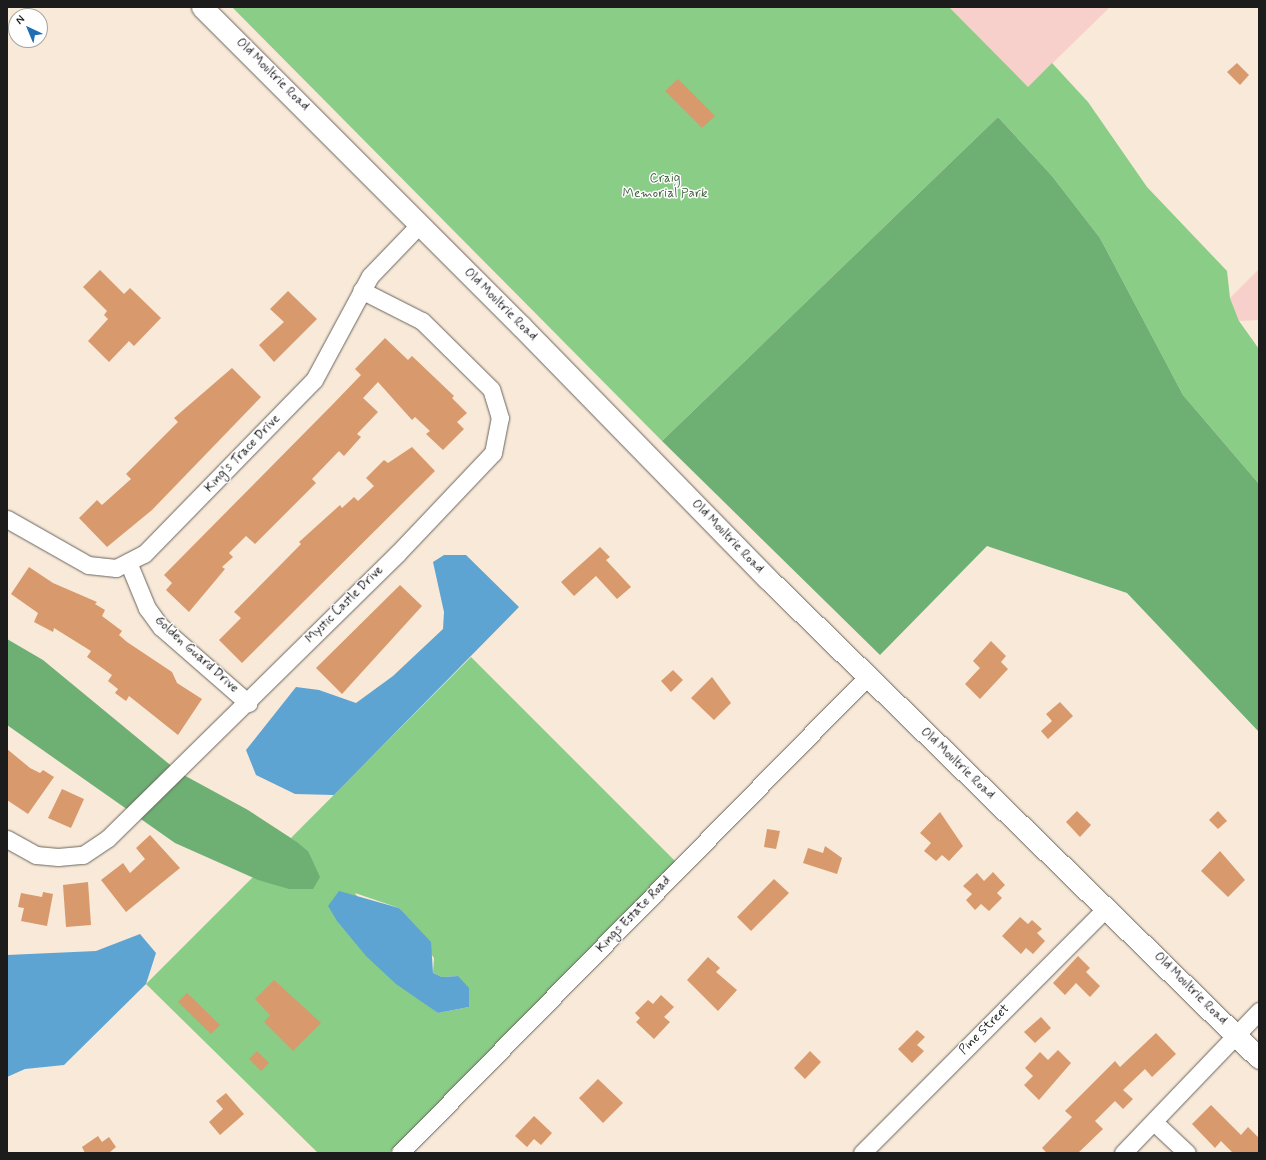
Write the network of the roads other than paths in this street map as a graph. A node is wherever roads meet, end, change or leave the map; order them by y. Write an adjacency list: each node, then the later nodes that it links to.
1 (202, 7): 2 (main road, Old Moultrie Road)
2 (420, 224): 3 (street, King's Trace Drive); 6 (main road, Old Moultrie Road)
3 (361, 290): 5 (street, King's Trace Drive); 7 (street, Mystic Castle Drive)
4 (7, 519): 5 (street, King's Trace Drive)
5 (128, 562): 7 (street, Golden Guard Drive)
6 (867, 677): 9 (main road, Old Moultrie Road); 14 (street, Kings Estate Road)
7 (248, 702): 8 (street, Mystic Castle Drive)
8 (7, 839)
9 (1107, 907): 11 (main road, Old Moultrie Road); 15 (street, Pine Street)
10 (1259, 1011): 11 (street)
11 (1235, 1034): 12 (main road, Old Moultrie Road); 13 (street)
12 (1259, 1058)
13 (1154, 1122): 16 (street); 17 (street)
14 (400, 1153)
15 (862, 1153)
16 (1123, 1153)
17 (1187, 1153)

